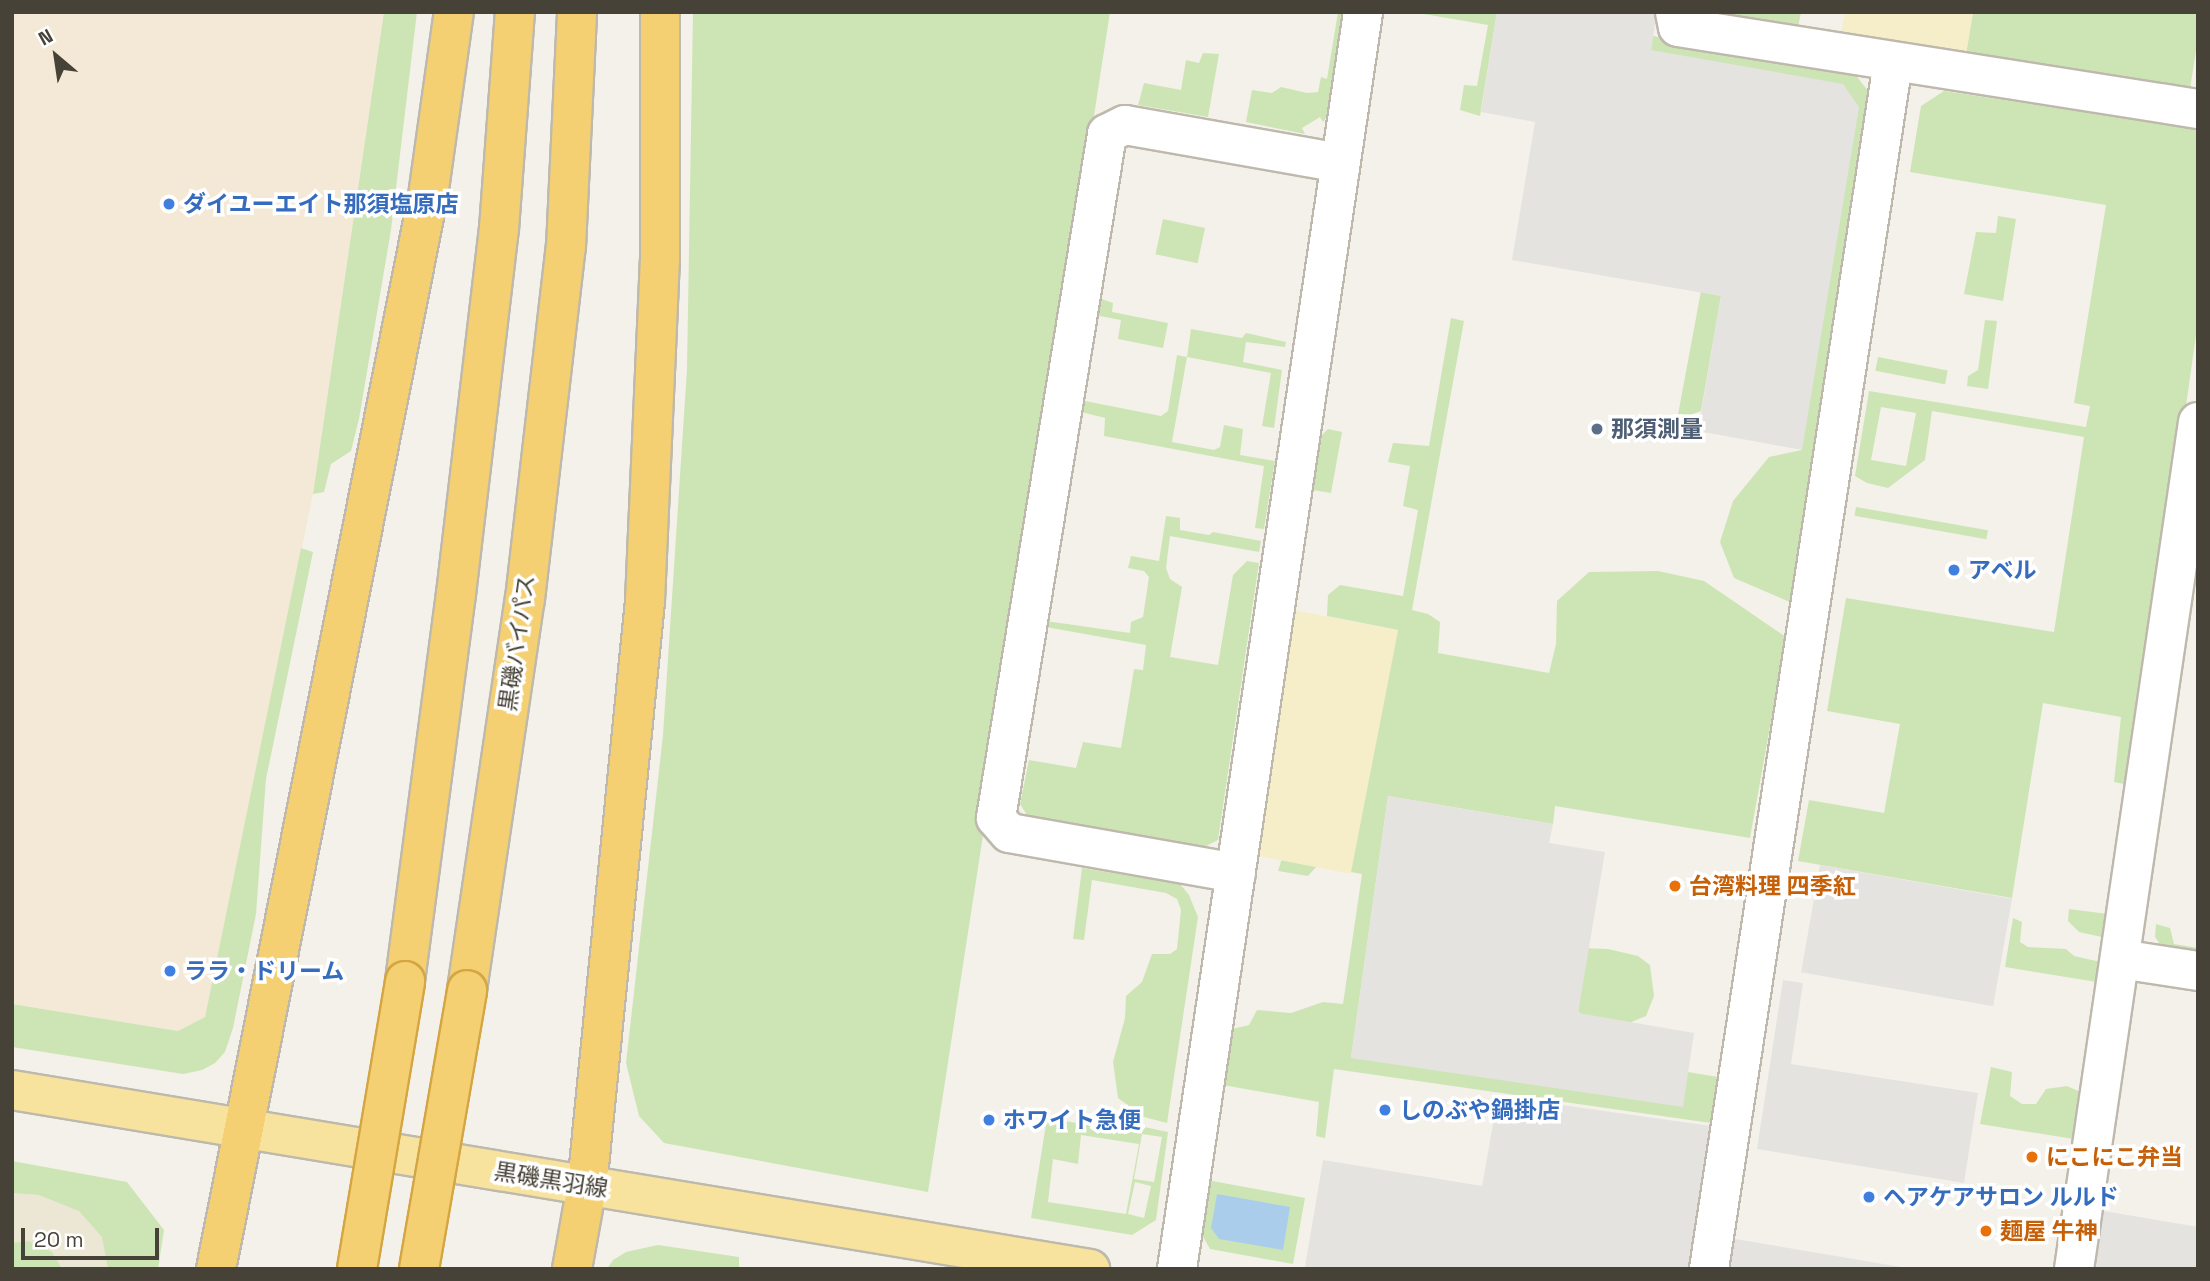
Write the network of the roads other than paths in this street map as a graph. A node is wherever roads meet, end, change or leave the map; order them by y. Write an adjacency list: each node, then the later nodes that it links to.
1 (454, 12): 16 (highway)
2 (515, 12): 19 (highway, bridge)
3 (577, 12): 20 (highway, 黒磯バイパス, bridge)
4 (660, 12): 17 (highway)
5 (1363, 12): 9 (street)
6 (1675, 12): 7 (street)
7 (1893, 62): 8 (street); 24 (street)
8 (2198, 109)
9 (1340, 163): 12 (street); 12 (street)
10 (2198, 422): 11 (street)
11 (2189, 541): 13 (street)
12 (1236, 873): 23 (street)
13 (2120, 959): 14 (street); 25 (street)
14 (2198, 971)
15 (12, 1090): 16 (main road, 黒磯黒羽線)
16 (242, 1129): 17 (main road, 黒磯黒羽線); 18 (highway)
17 (587, 1186): 21 (highway); 22 (main road, 黒磯黒羽線)
18 (216, 1269)
19 (357, 1269)
20 (419, 1269)
21 (572, 1269)
22 (1090, 1269)
23 (1177, 1269)
24 (1709, 1269)
25 (2074, 1269)

